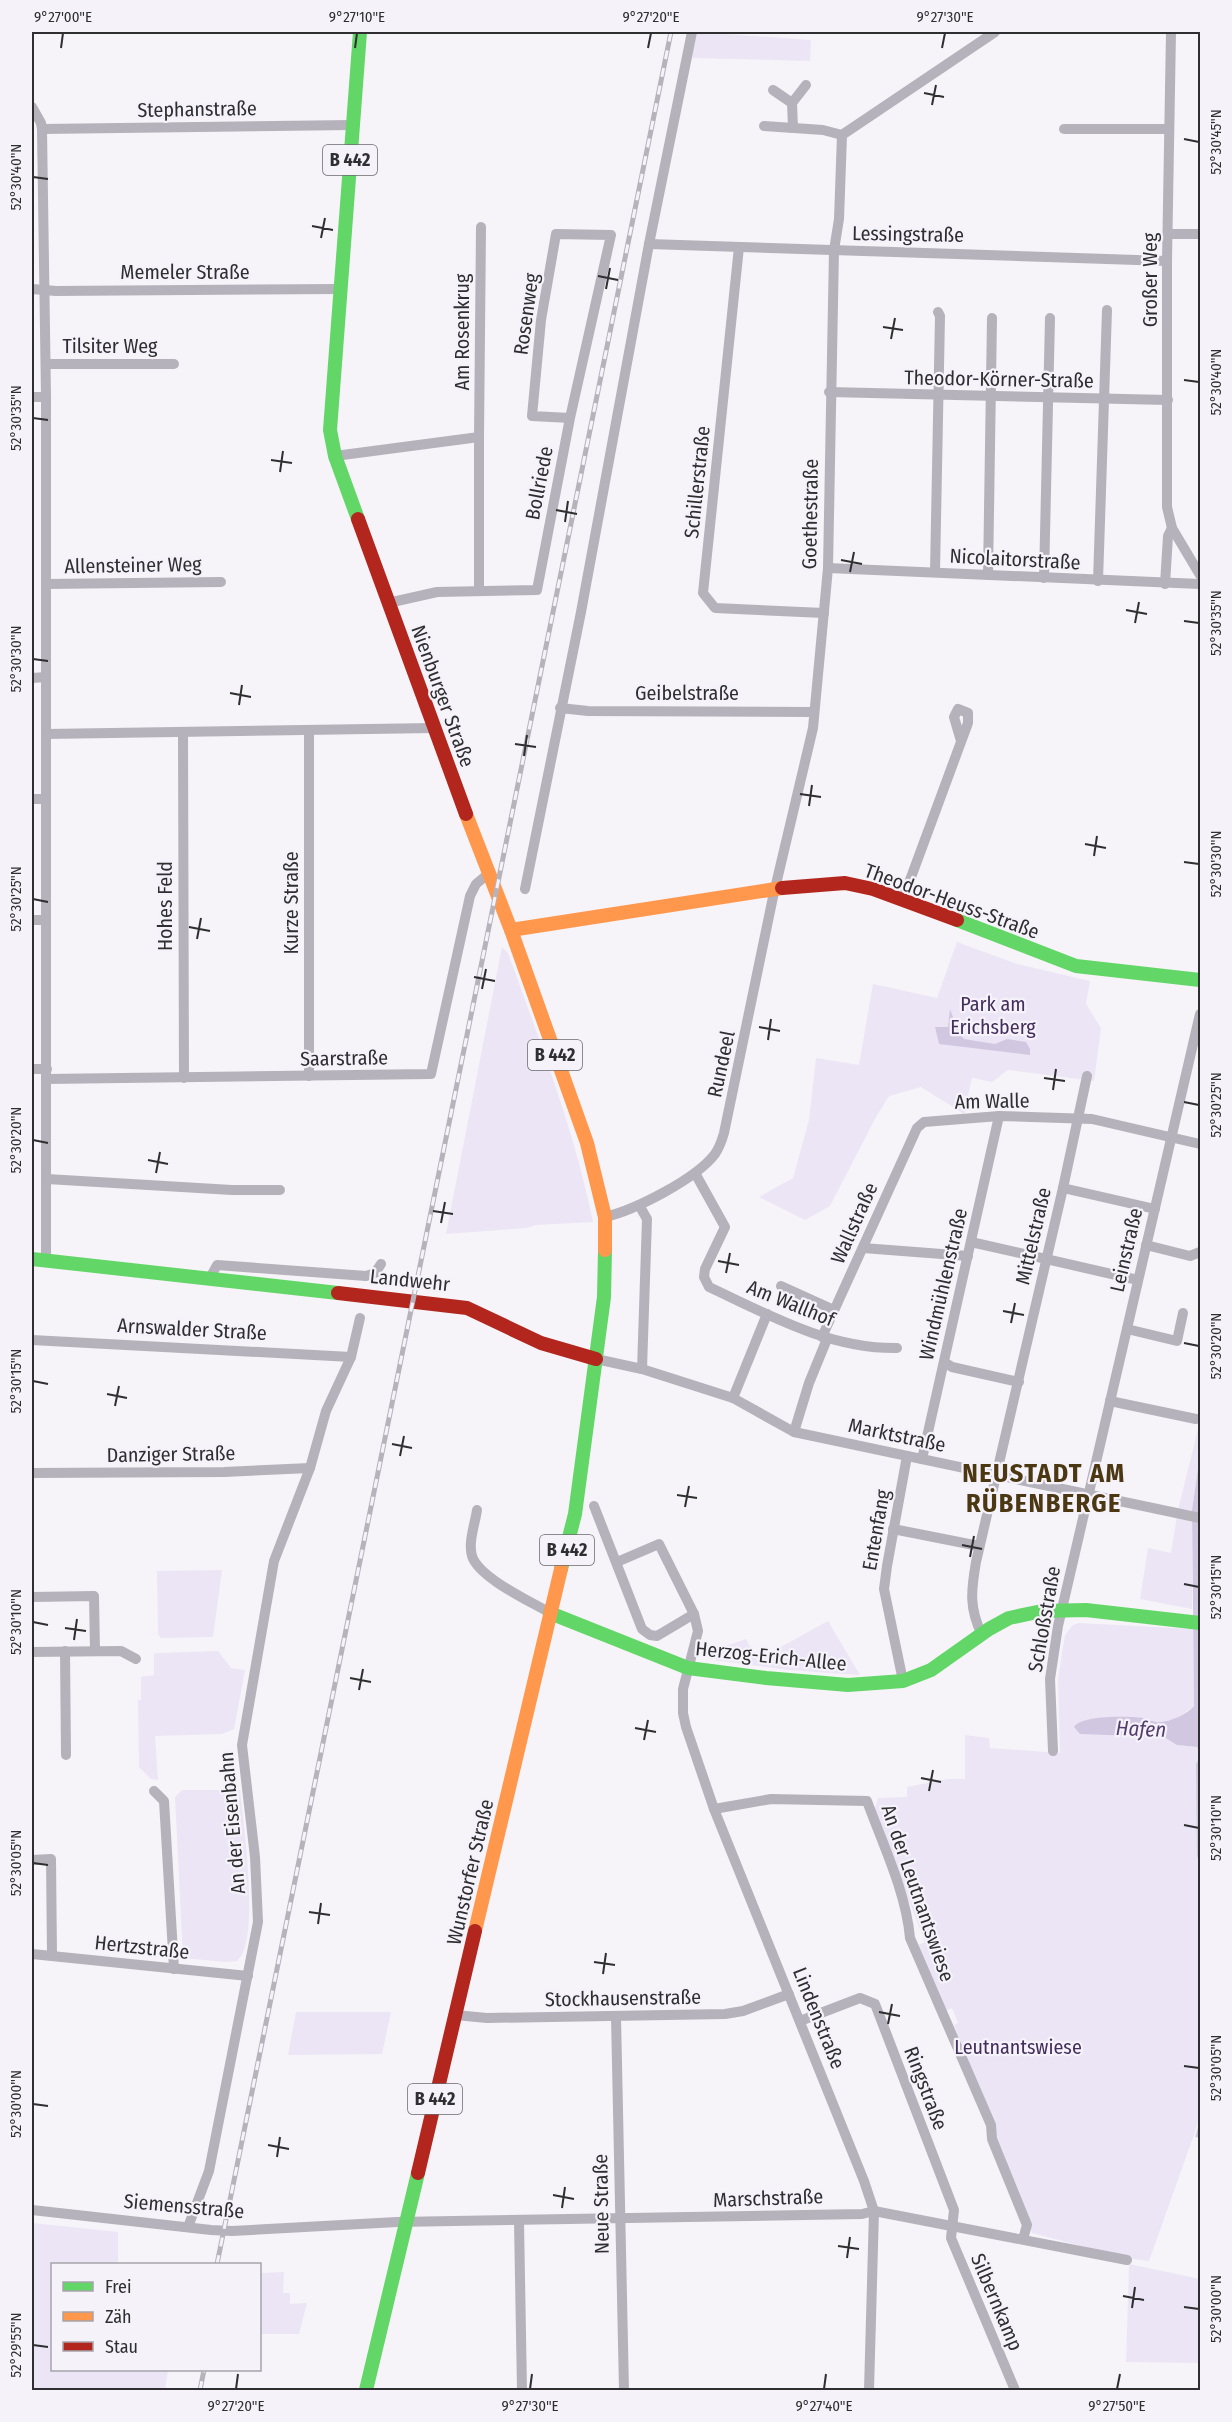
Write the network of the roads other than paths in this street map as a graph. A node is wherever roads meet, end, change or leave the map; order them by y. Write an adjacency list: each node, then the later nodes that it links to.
1 (360, 32): 9 (main road, Nienburger Straße / B 442)
2 (692, 32): 20 (street)
3 (995, 32): 15 (street)
4 (1171, 32): 14 (street, Großer Weg)
5 (806, 85): 7 (street)
6 (773, 90): 7 (street)
7 (792, 103): 11 (street)
8 (32, 107): 12 (street)
9 (352, 125): 12 (street, Stephanstraße); 26 (main road, Nienburger Straße / B 442)
10 (764, 126): 11 (street)
11 (793, 128): 15 (street)
12 (42, 129): 25 (street)
13 (1064, 129): 14 (street)
14 (1169, 129): 17 (street, Großer Weg)
15 (842, 135): 22 (street, Goethestraße)
16 (481, 227): 42 (street, Am Rosenkrug)
17 (1168, 234): 18 (street); 23 (street, Großer Weg)
18 (1200, 234)
19 (611, 235): 41 (street, Bollriede); 41 (street, Rosenweg)
20 (648, 244): 21 (street, Lessingstraße); 60 (street)
21 (739, 246): 22 (street, Lessingstraße); 57 (street, Schillerstraße)
22 (834, 250): 23 (street, Lessingstraße); 33 (street, Goethestraße)
23 (1167, 261): 40 (street, Großer Weg)
24 (32, 289): 25 (street, Memeler Straße)
25 (44, 289): 26 (street, Memeler Straße); 31 (street)
26 (340, 289): 43 (main road, Nienburger Straße / B 442)
27 (1107, 310): 39 (street)
28 (938, 312): 34 (street)
29 (992, 318): 37 (street)
30 (1050, 318): 38 (street)
31 (46, 364): 32 (street, Tilsiter Weg); 36 (street)
32 (174, 364)
33 (830, 392): 34 (street, Theodor-Körner-Straße); 45 (street, Goethestraße)
34 (938, 396): 37 (street, Theodor-Körner-Straße); 46 (street)
35 (32, 397): 36 (street)
36 (46, 397): 52 (street)
37 (991, 397): 38 (street, Theodor-Körner-Straße); 47 (street)
38 (1048, 397): 39 (street, Theodor-Körner-Straße); 49 (street)
39 (1105, 399): 40 (street, Theodor-Körner-Straße); 50 (street)
40 (1168, 400): 44 (street, Großer Weg)
41 (570, 418): 55 (street, Bollriede)
42 (479, 437): 43 (street); 55 (street, Am Rosenkrug)
43 (334, 456): 56 (main road, Nienburger Straße / B 442)
44 (1172, 528): 48 (street, Großer Weg); 53 (street, Großer Weg)
45 (828, 568): 46 (street, Nicolaitorstraße); 57 (street, Goethestraße)
46 (935, 572): 47 (street, Nicolaitorstraße)
47 (988, 575): 49 (street, Nicolaitorstraße)
48 (1200, 575)
49 (1044, 578): 50 (street, Nicolaitorstraße)
50 (1098, 581): 53 (street, Nicolaitorstraße)
51 (221, 582): 52 (street, Allensteiner Weg)
52 (46, 584): 58 (street)
53 (1166, 584): 54 (street, Nicolaitorstraße)
54 (1200, 584)
55 (478, 590): 56 (street, Bollriede)
56 (388, 603): 62 (main road, Nienburger Straße / B 442)
57 (824, 613): 61 (street, Goethestraße)
58 (46, 677): 59 (street); 65 (street)
59 (32, 678)
60 (560, 708): 61 (street, Geibelstraße); 70 (street)
61 (813, 712): 71 (street, Goethestraße)
62 (435, 728): 63 (street); 69 (main road, Nienburger Straße / B 442)
63 (309, 730): 64 (street); 80 (street, Kurze Straße)
64 (183, 733): 65 (street); 82 (street, Hohes Feld)
65 (46, 734): 68 (street)
66 (961, 741): 72 (street)
67 (32, 799): 68 (street)
68 (46, 799): 73 (street)
69 (488, 874): 75 (main road, Nienburger Straße / B 442); 80 (street, Saarstraße)
70 (525, 889)
71 (776, 889): 72 (main road, Theodor-Heuss-Straße); 75 (main road, Theodor-Heuss-Straße); 88 (street, Rundeel)
72 (903, 899): 76 (main road, Theodor-Heuss-Straße)
73 (46, 920): 74 (street); 79 (street)
74 (32, 921)
75 (511, 930): 94 (main road, Nienburger Straße / B 442)
76 (1200, 980)
77 (1200, 1014): 86 (street, Leinstraße)
78 (32, 1069): 79 (street, Saarstraße)
79 (47, 1074): 82 (street, Saarstraße); 89 (street)
80 (309, 1076): 82 (street, Saarstraße)
81 (1087, 1076): 84 (street, Mittelstraße)
82 (184, 1078)
83 (999, 1116): 84 (street, Am Walle); 85 (street, Am Walle); 95 (street, Windmühlenstraße)
84 (1078, 1120): 86 (street, Am Walle); 90 (street, Mittelstraße)
85 (920, 1125): 97 (street, Wallstraße)
86 (1171, 1137): 87 (street, Am Walle); 93 (street, Leinstraße)
87 (1200, 1144)
88 (695, 1173): 92 (street, Rundeel); 109 (street, Am Wallhof)
89 (47, 1179): 91 (street); 102 (street)
90 (1063, 1188): 93 (street); 100 (street, Mittelstraße)
91 (280, 1190)
92 (639, 1205): 94 (street, Rundeel); 118 (street)
93 (1155, 1209): 96 (street, Leinstraße)
94 (605, 1217): 116 (main road, Nienburger Straße / B 442)
95 (971, 1242): 99 (street, Windmühlenstraße); 100 (street)
96 (1146, 1245): 98 (street); 105 (street, Leinstraße)
97 (863, 1248): 99 (street); 107 (street, Wallstraße)
98 (1200, 1252)
99 (968, 1256): 117 (street, Windmühlenstraße)
100 (1046, 1258): 105 (street); 119 (street, Mittelstraße)
101 (32, 1259): 102 (main road, Landwehr)
102 (46, 1260): 104 (main road, Landwehr)
103 (381, 1264): 104 (street, Landwehr)
104 (209, 1280): 116 (main road, Landwehr)
105 (1138, 1280): 111 (street, Leinstraße)
106 (781, 1286): 107 (street)
107 (834, 1310): 112 (street, Wallstraße)
108 (1183, 1312): 111 (street)
109 (768, 1314): 112 (street, Am Wallhof); 120 (street)
110 (360, 1318): 115 (street, An der Eisenbahn)
111 (1127, 1329): 121 (street, Leinstraße)
112 (824, 1338): 114 (street, Am Wallhof); 123 (street, Wallstraße)
113 (32, 1340): 115 (street, Arnswalder Straße)
114 (897, 1348)
115 (351, 1356): 126 (street, An der Eisenbahn)
116 (596, 1359): 118 (street, Marktstraße); 138 (main road, Wunstorfer Straße / B 442)
117 (944, 1362): 119 (street); 125 (street, Windmühlenstraße)
118 (642, 1369): 120 (street, Marktstraße)
119 (1019, 1382): 128 (street, Mittelstraße)
120 (733, 1398): 123 (street, Marktstraße)
121 (1110, 1401): 122 (street); 129 (street, Leinstraße)
122 (1196, 1419)
123 (794, 1432): 124 (street, Marktstraße)
124 (907, 1456): 125 (street, Marktstraße); 133 (street, Entenfang)
125 (922, 1459): 128 (street, Marktstraße)
126 (310, 1468): 127 (street, Danziger Straße); 156 (street, An der Eisenbahn)
127 (32, 1473)
128 (996, 1475): 129 (street, Marktstraße); 134 (street, Mittelstraße)
129 (1088, 1495): 132 (street, Marktstraße); 137 (street, Schloßstraße)
130 (594, 1506): 135 (street)
131 (477, 1510): 138 (street)
132 (1200, 1518)
133 (893, 1529): 134 (street); 147 (street, Entenfang)
134 (979, 1546): 141 (street, Mittelstraße)
135 (617, 1562): 139 (street); 139 (street)
136 (32, 1597): 142 (street)
137 (1061, 1609): 140 (main road); 141 (main road, Herzog-Erich-Allee); 148 (street, Schloßstraße)
138 (550, 1613): 146 (main road, Herzog-Erich-Allee); 158 (main road, Wunstorfer Straße / B 442)
139 (694, 1614): 146 (street, Lindenstraße)
140 (1200, 1623)
141 (981, 1635): 147 (main road, Herzog-Erich-Allee)
142 (95, 1651): 144 (street); 145 (street)
143 (32, 1652): 144 (street)
144 (65, 1652): 149 (street)
145 (136, 1659)
146 (688, 1668): 147 (main road, Herzog-Erich-Allee); 151 (street, Lindenstraße)
147 (903, 1681)
148 (1053, 1751)
149 (66, 1755)
150 (154, 1791): 155 (street)
151 (714, 1809): 157 (street, Lindenstraße); 168 (street, An der Leutnantswiese)
152 (32, 1860): 154 (street)
153 (32, 1954): 154 (street, Hertzstraße)
154 (52, 1956): 155 (street, Hertzstraße)
155 (174, 1969): 156 (street, Hertzstraße)
156 (248, 1976): 166 (street, An der Eisenbahn)
157 (789, 1994): 159 (street, Stockhausenstraße); 160 (street, Lindenstraße)
158 (455, 2015): 159 (street, Stockhausenstraße); 164 (main road, Wunstorfer Straße / B 442)
159 (616, 2017): 163 (street, Neue Straße)
160 (800, 2021): 162 (street, Lindenstraße); 167 (street, Ringstraße)
161 (32, 2210): 166 (street, Siemensstraße)
162 (874, 2211): 163 (street, Marschstraße); 167 (street, Marschstraße); 173 (street, Lindenstraße)
163 (620, 2220): 165 (street, Marschstraße); 172 (street, Neue Straße)
164 (406, 2222): 165 (street, Marschstraße); 166 (street, Siemensstraße); 170 (main road, Wunstorfer Straße / B 442)
165 (519, 2222): 171 (street)
166 (188, 2227)
167 (951, 2227): 168 (street, Marschstraße); 174 (street, Silbernkamp)
168 (1023, 2239): 169 (street, Marschstraße)
169 (1126, 2260)
170 (366, 2391)
171 (522, 2391)
172 (624, 2391)
173 (869, 2391)
174 (1015, 2391)

